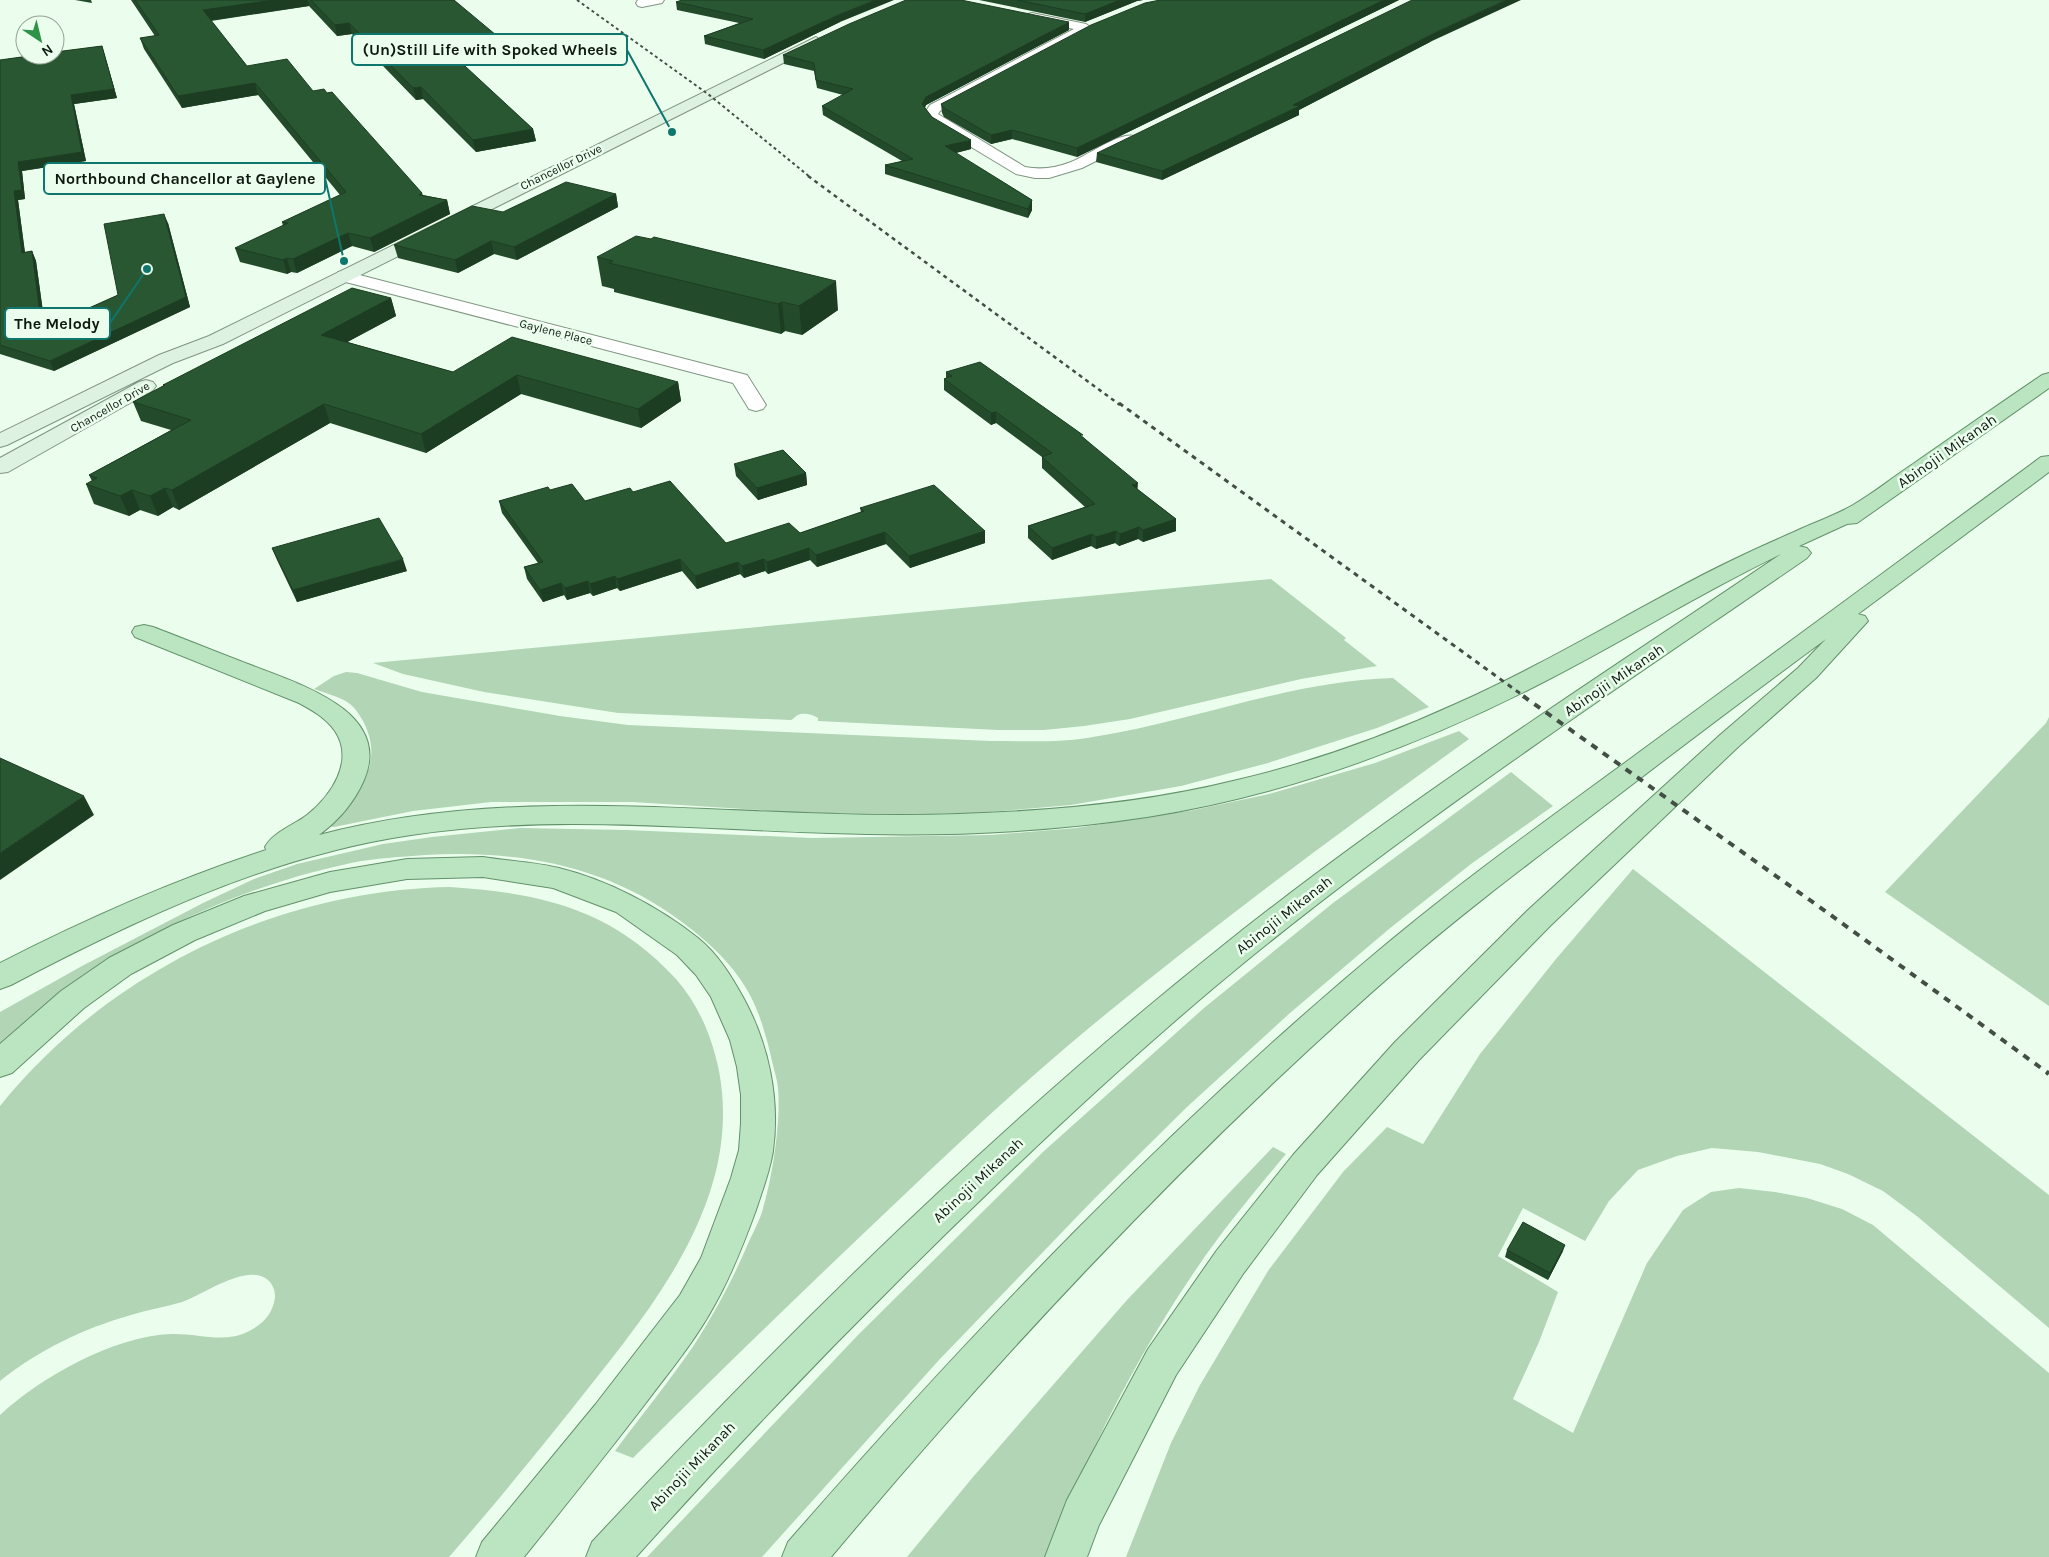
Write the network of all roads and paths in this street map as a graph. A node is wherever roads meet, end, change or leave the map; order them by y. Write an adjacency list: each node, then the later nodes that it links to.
1 (658, 0): 2 (street)
2 (642, 3)
3 (1016, 13): 5 (street)
4 (827, 36): 6 (street, Chancellor Drive)
5 (1142, 133)
6 (344, 276): 7 (street, Chancellor Drive); 9 (street, Gaylene Place)
7 (216, 340): 10 (street, Chancellor Drive); 12 (street, Chancellor Drive)
8 (2049, 380): 13 (main road, Abinojii Mikanah)
9 (756, 405)
10 (0, 441)
11 (2049, 462): 14 (main road)
12 (0, 467)
13 (1863, 509): 16 (main road); 20 (main road, Abinojii Mikanah)
14 (1902, 572): 21 (main road); 22 (main road)
15 (144, 632): 16 (main road)
16 (240, 869): 17 (main road)
17 (0, 977)
18 (0, 1064): 19 (main road)
19 (497, 1557)
20 (607, 1557)
21 (803, 1557)
22 (1066, 1557)

